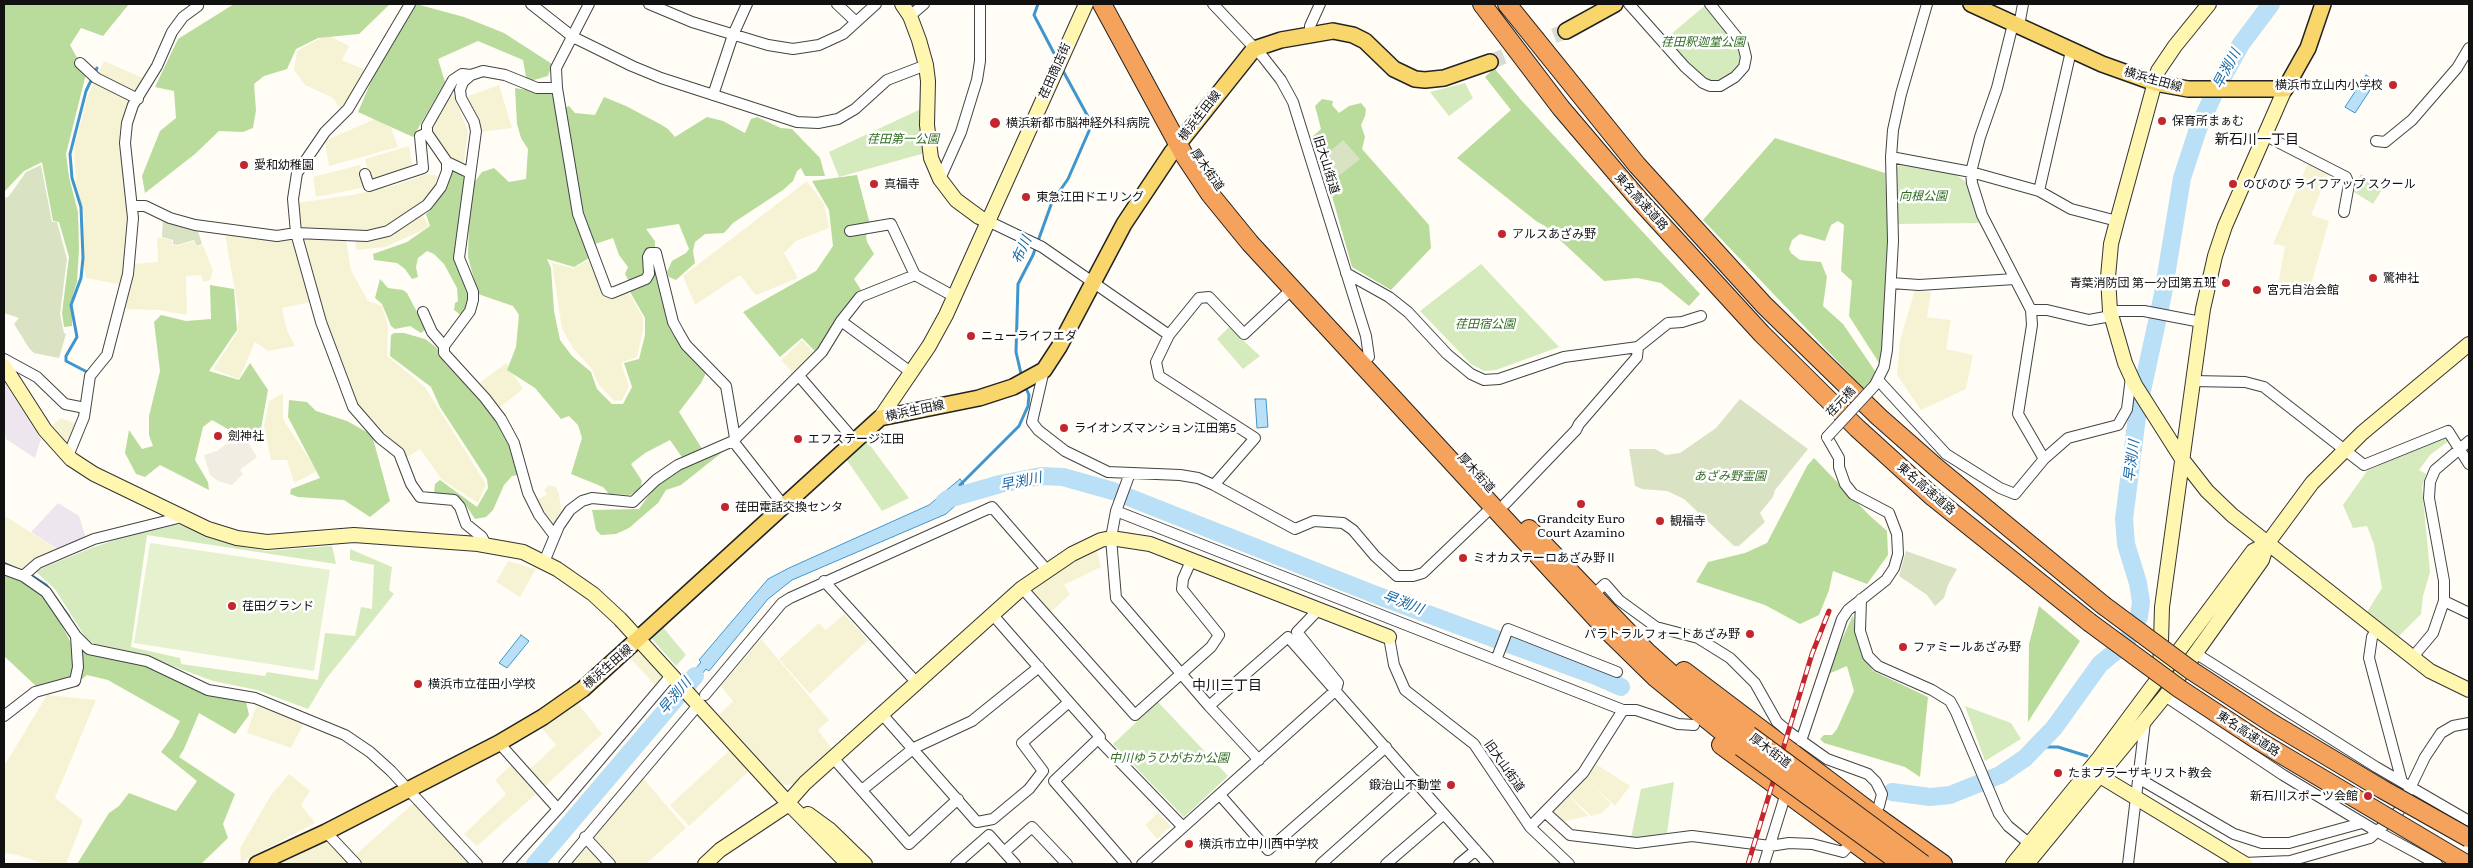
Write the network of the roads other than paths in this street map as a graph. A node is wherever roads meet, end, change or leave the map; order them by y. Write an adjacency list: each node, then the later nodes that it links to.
1 (410, 4): 61 (street)
2 (531, 4): 32 (street)
3 (589, 4): 32 (street)
4 (649, 4): 31 (street)
5 (747, 4): 31 (street)
6 (837, 4): 27 (street)
7 (876, 4): 27 (street)
8 (924, 4): 26 (street)
9 (980, 4): 54 (street)
10 (1086, 4): 59 (street, 荏田商店街)
11 (1102, 4): 47 (highway, 厚木街道)
12 (1115, 4): 47 (highway, 厚木街道)
13 (1214, 4): 33 (street, 旧大山街道)
14 (1320, 4): 30 (street)
15 (1482, 4): 212 (highway, 東名高速道路, bridge)
16 (1508, 4): 177 (highway, 東名高速道路, bridge)
17 (1615, 4): 29 (main road)
18 (1629, 4): 19 (street)
19 (1710, 4)
20 (1927, 4): 49 (street)
21 (1971, 4): 28 (main road, 横浜生田線)
22 (2023, 4): 28 (street)
23 (2209, 4): 40 (street)
24 (2323, 4): 42 (main road)
25 (198, 6): 44 (street)
26 (906, 10): 38 (street)
27 (856, 22): 31 (street)
28 (2016, 25): 35 (main road, 横浜生田線); 51 (street)
29 (1566, 32)
30 (1310, 34): 33 (main road); 36 (main road)
31 (733, 35): 43 (street)
32 (573, 37): 41 (street); 43 (street)
33 (1254, 48): 47 (main road, 横浜生田線); 62 (street, 旧大山街道)
34 (2469, 48): 48 (street)
35 (2071, 51): 40 (main road, 横浜生田線); 55 (street)
36 (1490, 62)
37 (80, 63): 44 (street)
38 (926, 65): 43 (street); 54 (street)
39 (471, 74): 41 (street); 45 (street); 52 (street)
40 (2154, 82): 42 (main road, 横浜生田線); 58 (street)
41 (557, 88): 90 (street)
42 (2285, 89): 46 (street)
43 (713, 95)
44 (138, 99): 56 (street)
45 (427, 133): 50 (street); 53 (street)
46 (2266, 136): 57 (street); 74 (street)
47 (1181, 141): 65 (main road, 横浜生田線); 67 (highway, 厚木街道); 79 (highway, 厚木街道)
48 (2376, 141)
49 (1891, 157): 51 (street); 66 (street)
50 (446, 162): 52 (street); 61 (street)
51 (1972, 172): 55 (street); 64 (street)
52 (470, 173): 77 (street)
53 (365, 174)
54 (940, 179): 59 (street)
55 (2039, 192): 58 (street)
56 (132, 206): 61 (street); 88 (street)
57 (2344, 212)
58 (2117, 221): 71 (street)
59 (990, 222): 65 (street); 68 (street, 荏田商店街)
60 (850, 231): 63 (street)
61 (296, 233): 108 (street)
62 (1346, 273): 78 (street); 79 (street, 旧大山街道)
63 (915, 275): 68 (street); 73 (street)
64 (2015, 280): 66 (street); 69 (street)
65 (1092, 282): 75 (street); 82 (main road, 横浜生田線)
66 (1891, 283): 87 (street)
67 (1292, 289): 75 (street); 102 (highway, 厚木街道)
68 (955, 297): 83 (street, 荏田商店街)
69 (2031, 310): 71 (street); 97 (street)
70 (423, 312): 77 (street)
71 (2111, 313): 74 (street); 85 (street)
72 (1701, 316): 78 (street)
73 (841, 320): 83 (street); 84 (street)
74 (2200, 322): 86 (street)
75 (1170, 335): 100 (street)
76 (2469, 344): 93 (street)
77 (444, 346): 105 (street)
78 (1638, 347): 102 (street)
79 (1369, 357): 102 (highway, 厚木街道)
80 (4, 359): 88 (street)
81 (4, 366): 95 (street)
82 (1044, 370): 89 (main road, 横浜生田線); 99 (street)
83 (912, 373): 89 (street, 荏田商店街)
84 (800, 376): 90 (street); 91 (street)
85 (2133, 381): 96 (street); 97 (street)
86 (2192, 381): 93 (street); 96 (street)
87 (1876, 382): 97 (street); 117 (street, 荏元橋, bridge)
88 (85, 408): 95 (street)
89 (880, 418): 91 (main road, 横浜生田線)
90 (734, 439): 101 (street); 105 (street)
91 (855, 441): 101 (main road, 横浜生田線)
92 (2469, 441): 94 (street)
93 (2345, 448): 94 (street); 107 (street)
94 (2461, 448): 98 (street); 118 (street)
95 (68, 456): 104 (street)
96 (2182, 459): 107 (street); 134 (street)
97 (2044, 460)
98 (2469, 464)
99 (1128, 478): 100 (street); 103 (street)
100 (1214, 485): 102 (street)
101 (784, 506): 126 (main road, 横浜生田線)
102 (1499, 506): 116 (highway, 厚木街道); 145 (highway, 厚木街道)
103 (1116, 511): 106 (street); 128 (street)
104 (182, 517): 108 (street); 113 (street)
105 (554, 535): 110 (street)
106 (1112, 538): 109 (street); 112 (street); 132 (street)
107 (2267, 544): 123 (street); 127 (street); 134 (street)
108 (486, 545): 110 (street)
109 (1191, 560): 119 (street); 132 (street)
110 (544, 562): 126 (street)
111 (4, 569): 113 (street)
112 (1046, 569): 114 (street); 115 (street)
113 (26, 573): 124 (street)
114 (824, 581): 135 (street); 139 (street)
115 (1022, 588): 121 (street); 132 (street)
116 (1592, 596): 122 (highway, 厚木街道); 149 (street)
117 (1861, 599): 149 (street); 179 (street)
118 (2444, 601): 120 (street); 129 (street)
119 (1319, 609): 125 (street); 136 (street)
120 (2469, 613)
121 (992, 614): 130 (street); 135 (street)
122 (1611, 614): 145 (highway, 厚木街道); 169 (highway)
123 (2377, 629): 129 (street); 158 (street)
124 (76, 636): 144 (street); 159 (street)
125 (1389, 637): 173 (street, 旧大山街道)
126 (640, 639): 133 (street); 150 (main road, 横浜生田線)
127 (2195, 653): 138 (street); 158 (street)
128 (1497, 658): 131 (street); 142 (street)
129 (2412, 658): 137 (street)
130 (1039, 666): 140 (street); 152 (street)
131 (1616, 672)
132 (1182, 673): 141 (street)
133 (671, 676): 139 (street); 166 (street)
134 (2160, 677): 155 (street)
135 (916, 682): 143 (street)
136 (1336, 690): 141 (street); 151 (street); 154 (street)
137 (2469, 690)
138 (2165, 696): 146 (street); 171 (street)
139 (702, 699): 165 (street); 176 (street)
140 (1070, 702): 148 (street); 163 (street)
141 (1209, 706): 154 (street)
142 (1623, 710): 145 (street); 167 (street)
143 (882, 713): 152 (street); 153 (street)
144 (4, 716)
145 (1705, 719): 161 (highway); 204 (highway, 厚木街道, bridge); 205 (highway, 厚木街道, bridge)
146 (2145, 722): 155 (street); 156 (street)
147 (2469, 723): 158 (street)
148 (1098, 739): 172 (street); 195 (street)
149 (1800, 741): 169 (street)
150 (499, 743): 159 (main road, 横浜生田線); 166 (street)
151 (1386, 747): 157 (street); 162 (street)
152 (914, 748): 160 (street); 163 (street)
153 (834, 759): 160 (street); 165 (street)
154 (1258, 760): 162 (street)
155 (2095, 773): 164 (street); 179 (street); 208 (street)
156 (2138, 778): 164 (street); 171 (street)
157 (1415, 780): 168 (street); 197 (street)
158 (2406, 785): 170 (street); 175 (street)
159 (408, 789): 174 (main road, 横浜生田線); 185 (street)
160 (862, 790): 163 (street)
161 (1786, 793): 178 (highway); 180 (street)
162 (1220, 795): 172 (street)
163 (958, 799)
164 (2136, 799): 209 (street); 210 (street)
165 (788, 803): 189 (street); 190 (street); 191 (street)
166 (558, 809): 186 (street)
167 (1546, 813): 173 (street); 180 (street)
168 (1444, 814): 181 (street); 198 (street)
169 (1873, 814): 178 (street); 206 (highway)
170 (2469, 821)
171 (2362, 823): 175 (street)
172 (1183, 827): 196 (street)
173 (1530, 827): 201 (street, 旧大山街道)
174 (326, 832): 183 (main road, 横浜生田線); 184 (street)
175 (2378, 832): 210 (street); 211 (street)
176 (585, 837): 187 (street); 188 (street)
177 (2469, 838)
178 (1853, 842): 180 (street); 203 (highway)
179 (2030, 844): 207 (street)
180 (1770, 846): 202 (street)
181 (1476, 850): 199 (street); 200 (street)
182 (1004, 852): 192 (street); 193 (street); 194 (street)
183 (258, 864)
184 (356, 864)
185 (477, 864)
186 (508, 864)
187 (564, 864)
188 (610, 864)
189 (705, 864)
190 (848, 864)
191 (865, 864)
192 (956, 864)
193 (1015, 864)
194 (1067, 864)
195 (1126, 864)
196 (1142, 864)
197 (1322, 864)
198 (1386, 864)
199 (1460, 864)
200 (1488, 864)
201 (1569, 864)
202 (1764, 864)
203 (1883, 864)
204 (1902, 864)
205 (1923, 864)
206 (1943, 864)
207 (2013, 864)
208 (2027, 864)
209 (2128, 864)
210 (2245, 864)
211 (2437, 864)
212 (2466, 864)

